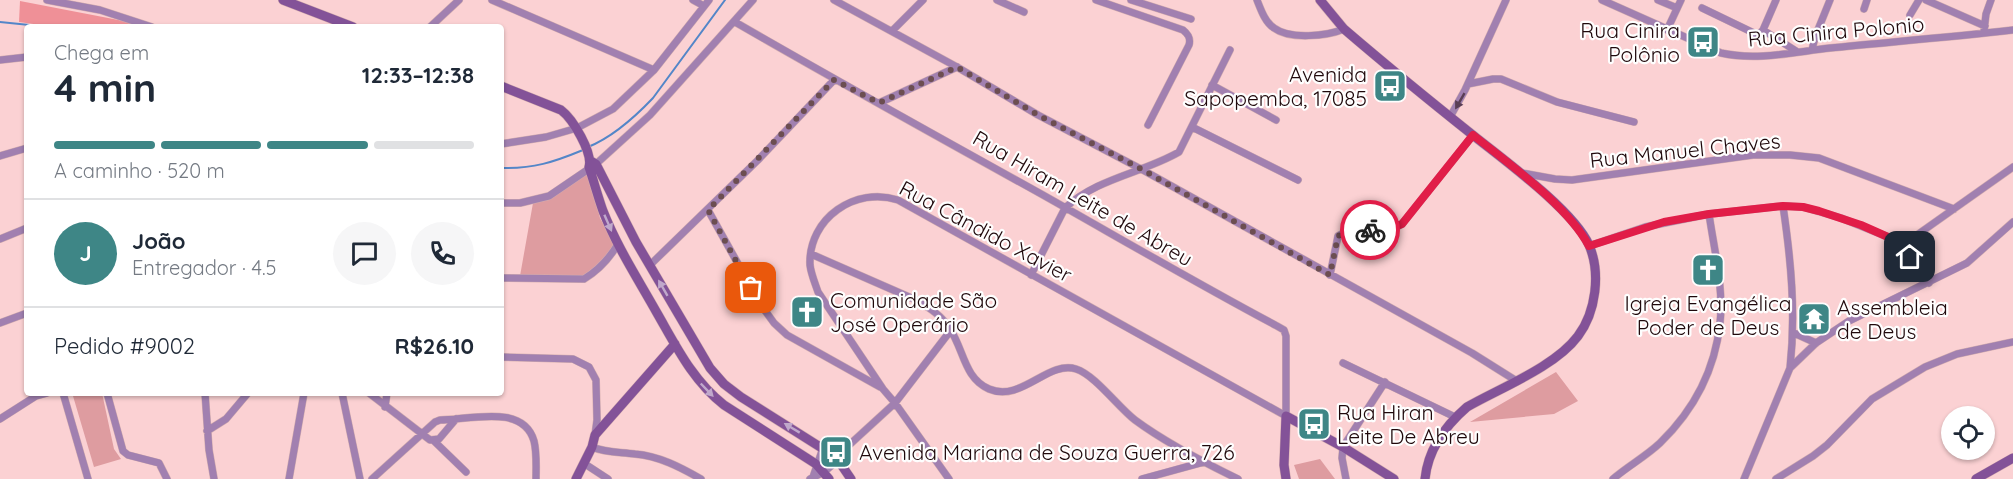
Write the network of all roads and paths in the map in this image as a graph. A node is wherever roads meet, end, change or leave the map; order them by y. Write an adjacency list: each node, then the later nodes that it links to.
1 (47, 0): 32 (street)
2 (283, 0): 33 (main road)
3 (459, 0): 34 (street)
4 (492, 0): 47 (street)
5 (693, 0): 24 (street)
6 (753, 0): 31 (street)
7 (834, 0): 40 (street)
8 (923, 0): 40 (street)
9 (997, 0): 28 (street)
10 (1096, 0): 56 (street)
11 (1131, 0): 30 (street)
12 (1257, 0): 35 (street)
13 (1320, 0): 35 (main road)
14 (1506, 0): 49 (street)
15 (1602, 0): 36 (street, Rua Cinira Polonio)
16 (1659, 0): 25 (street)
17 (1681, 0): 25 (street)
18 (1776, 0): 37 (street)
19 (1830, 0): 42 (street)
20 (1867, 0): 27 (street)
21 (1919, 0): 29 (street)
22 (1926, 0): 38 (street)
23 (1990, 0): 38 (street)
24 (707, 3): 47 (street)
25 (1677, 8): 36 (street)
26 (1702, 8): 37 (street)
27 (1864, 9)
28 (1024, 12)
29 (1910, 15)
30 (1191, 19)
31 (735, 22): 48 (street, Rua Hiram Leite de Abreu); 63 (street)
32 (143, 24)
33 (345, 24)
34 (433, 24)
35 (1344, 29): 53 (main road)
36 (1667, 30): 43 (street, Rua Cinira Polonio)
37 (1763, 30): 43 (street)
38 (1984, 30): 39 (street, Rua Cinira Polonio); 42 (street, Rua Cinira Polonio)
39 (2013, 30)
40 (892, 31): 46 (street)
41 (1230, 50): 50 (street)
42 (1812, 50): 43 (street, Rua Cinira Polonio)
43 (1796, 51)
44 (24, 57): 45 (street)
45 (0, 60)
46 (957, 67): 52 (street); 65 (street)
47 (654, 70): 58 (street)
48 (834, 80): 52 (street, Rua Hiram Leite de Abreu); 72 (street)
49 (1468, 84): 53 (street, one-way to 53); 55 (street)
50 (1212, 86): 54 (street); 57 (street)
51 (504, 87): 58 (main road)
52 (879, 103): 70 (street, Rua Hiram Leite de Abreu)
53 (1450, 117): 59 (main road)
54 (1276, 120)
55 (1634, 122)
56 (1148, 125)
57 (1192, 127): 65 (street); 67 (street)
58 (578, 130): 60 (street); 63 (main road)
59 (1473, 135): 66 (main road); 84 (street)
60 (504, 144)
61 (24, 149): 62 (street)
62 (0, 156)
63 (591, 162): 68 (street); 77 (main road); 80 (main road, one-way to 80)
64 (2013, 167): 71 (street)
65 (1141, 169): 70 (street); 84 (street)
66 (1519, 172): 71 (street, Rua Manuel Chaves); 78 (main road)
67 (1298, 180)
68 (504, 203)
69 (1783, 206): 73 (street); 79 (street); 90 (street)
70 (1065, 208): 83 (street); 111 (street, Rua Hiram Leite de Abreu)
71 (1954, 209): 79 (street)
72 (708, 210): 82 (street); 99 (street)
73 (1709, 214): 78 (street); 148 (street)
74 (2013, 222): 86 (street)
75 (24, 229): 76 (street)
76 (0, 239)
77 (635, 243): 80 (main road); 82 (main road)
78 (1589, 246): 97 (main road)
79 (1900, 247): 86 (street)
80 (621, 248): 85 (street); 93 (main road)
81 (811, 254): 83 (street, Rua Cândido Xavier); 89 (street); 99 (street)
82 (650, 265): 121 (main road, one-way to 82)
83 (1031, 275): 111 (street, Rua Cândido Xavier)
84 (1330, 275): 97 (street)
85 (504, 278)
86 (1929, 283): 92 (street)
87 (24, 314): 88 (street)
88 (0, 323)
89 (951, 330): 109 (street); 124 (street)
90 (1794, 333): 92 (street); 96 (street)
91 (2013, 342): 150 (street)
92 (1816, 343): 96 (street)
93 (675, 344): 117 (main road); 126 (main road, one-way to 126)
94 (504, 357): 117 (street)
95 (1343, 363): 98 (street)
96 (1791, 368): 149 (street)
97 (1515, 380): 112 (main road)
98 (1385, 382): 112 (street); 120 (street)
99 (883, 389): 109 (street)
100 (36, 396): 113 (street)
101 (64, 396): 130 (street)
102 (108, 396): 131 (street)
103 (205, 396): 115 (street)
104 (245, 396): 115 (street)
105 (303, 396): 133 (street)
106 (343, 396): 134 (street)
107 (372, 396): 110 (street)
108 (387, 396): 110 (street)
109 (895, 403): 123 (street); 141 (street)
110 (385, 407): 116 (street)
111 (1286, 416): 120 (main road, Rua Cândido Xavier); 144 (main road, Rua Hiram Leite de Abreu)
112 (1455, 417): 147 (main road)
113 (0, 419)
114 (456, 419): 116 (street); 118 (street); 136 (street)
115 (207, 431): 132 (street)
116 (422, 434): 118 (street); 135 (street)
117 (595, 435): 119 (main road)
118 (434, 441): 127 (street)
119 (592, 447): 125 (main road); 139 (street)
120 (1343, 447): 145 (street); 146 (main road, Rua Cândido Xavier)
121 (823, 448): 123 (main road); 126 (street)
122 (2013, 458): 151 (main road)
123 (837, 459): 128 (street); 140 (main road)
124 (1204, 462): 142 (street); 143 (street)
125 (585, 464): 137 (main road); 138 (street)
126 (816, 464): 128 (main road); 129 (street)
127 (466, 472)
128 (826, 476): 129 (street)
129 (811, 478)
130 (88, 479)
131 (167, 479)
132 (214, 479)
133 (289, 479)
134 (360, 479)
135 (372, 479)
136 (537, 479)
137 (576, 479)
138 (608, 479)
139 (701, 479)
140 (851, 479)
141 (949, 479)
142 (1142, 479)
143 (1238, 479)
144 (1286, 479)
145 (1346, 479)
146 (1394, 479)
147 (1425, 479)
148 (1613, 479)
149 (1744, 479)
150 (1776, 479)
151 (1976, 479)

